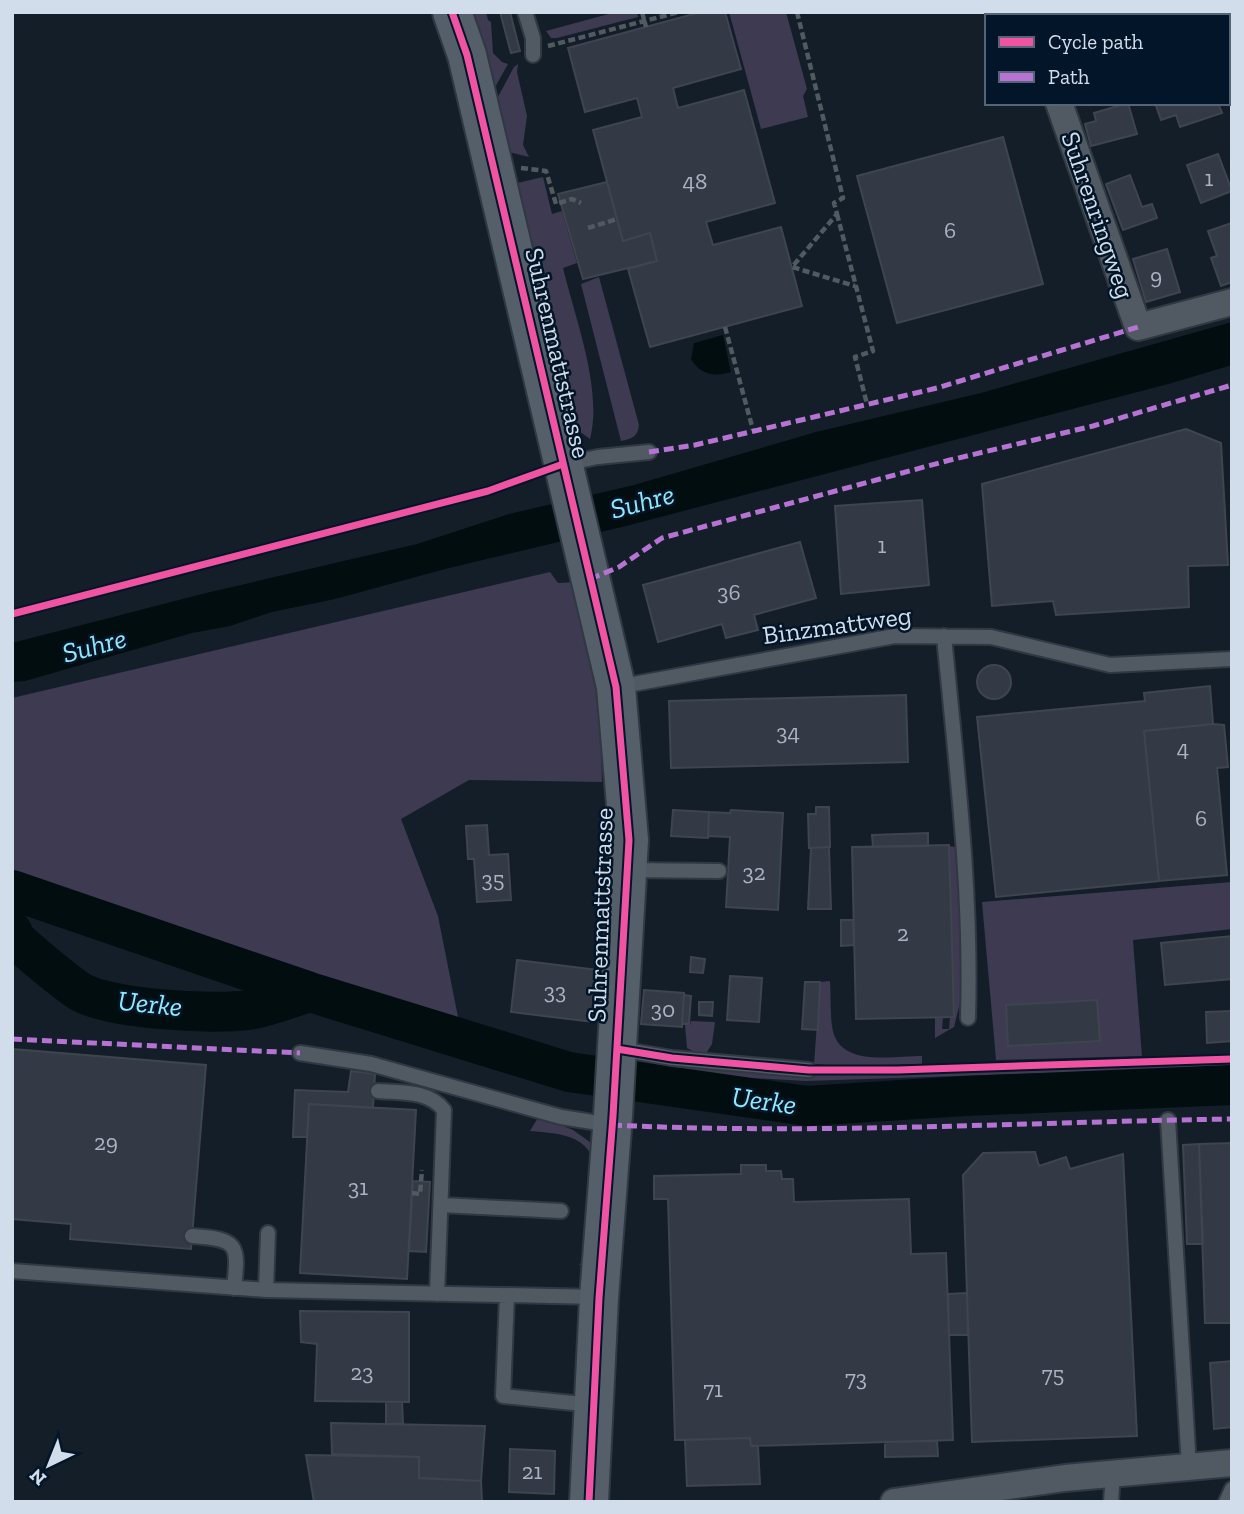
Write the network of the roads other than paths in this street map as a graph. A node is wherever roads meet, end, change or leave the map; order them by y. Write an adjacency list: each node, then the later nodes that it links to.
1 (453, 12): 7 (street, Suhrenmattstrasse)
2 (526, 12): 3 (lane)
3 (533, 52)
4 (1060, 105): 5 (street, Suhrenringweg)
5 (1232, 302)
6 (649, 452): 7 (lane)
7 (565, 473): 10 (street, Suhrenmattstrasse)
8 (944, 636): 9 (lane, Binzmattweg); 10 (lane, Binzmattweg); 13 (lane)
9 (1232, 659)
10 (616, 687): 11 (street, Suhrenmattstrasse)
11 (627, 870): 12 (lane); 15 (street, Suhrenmattstrasse)
12 (719, 871)
13 (968, 1018)
14 (300, 1053): 18 (lane)
15 (616, 1054): 16 (lane); 18 (street, Suhrenmattstrasse)
16 (809, 1070)
17 (378, 1091): 20 (lane)
18 (613, 1120): 29 (street, Suhrenmattstrasse)
19 (1168, 1120): 32 (lane)
20 (440, 1205): 21 (lane); 27 (lane)
21 (561, 1211)
22 (268, 1233): 26 (lane)
23 (192, 1236): 25 (lane)
24 (12, 1271): 25 (lane)
25 (234, 1288): 26 (lane)
26 (266, 1290): 27 (lane)
27 (437, 1294): 28 (lane)
28 (507, 1295): 29 (lane); 30 (lane)
29 (598, 1298): 30 (street, Suhrenmattstrasse)
30 (593, 1405): 35 (street, Suhrenmattstrasse)
31 (1232, 1463): 32 (street)
32 (1189, 1467): 33 (street)
33 (1113, 1474): 36 (street); 37 (lane)
34 (1232, 1489): 38 (lane)
35 (589, 1502)
36 (894, 1502)
37 (1111, 1502)
38 (1226, 1502)

